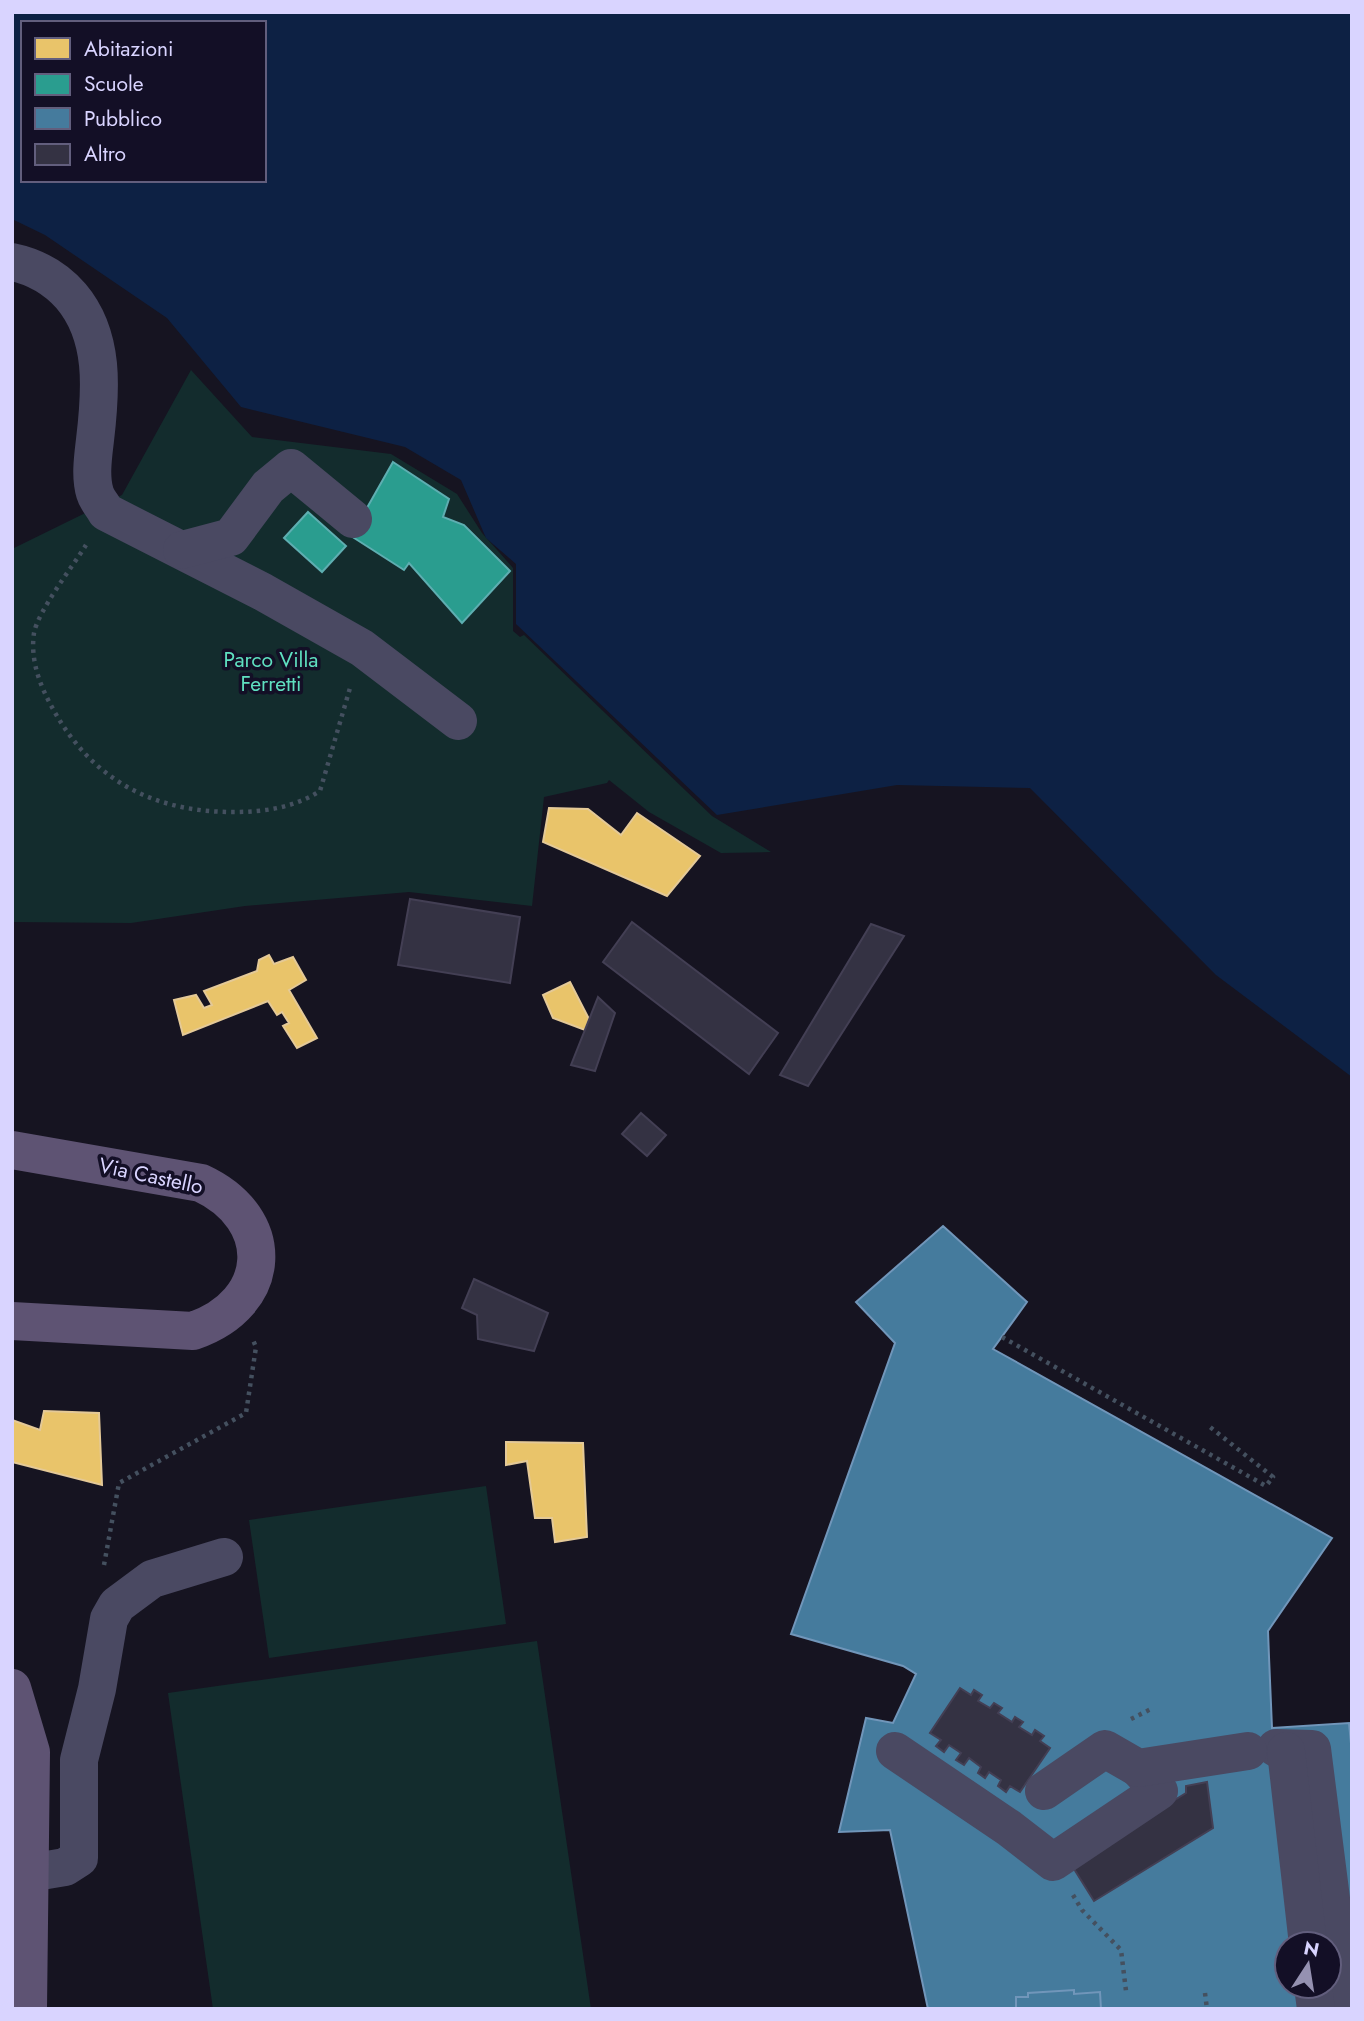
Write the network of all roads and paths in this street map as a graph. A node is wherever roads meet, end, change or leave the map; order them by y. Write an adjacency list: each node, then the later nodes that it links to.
1 (12, 262): 2 (lane)
2 (106, 512): 4 (lane); 5 (path)
3 (353, 519): 4 (lane)
4 (182, 551): 5 (lane)
5 (362, 648): 6 (lane)
6 (458, 721)
7 (12, 1150): 8 (main road, Via Castello)
8 (237, 1307): 9 (main road); 13 (path)
9 (12, 1321)
10 (1002, 1337): 11 (path)
11 (1210, 1427)
12 (224, 1557): 20 (lane)
13 (102, 1574)
14 (12, 1688): 20 (main road)
15 (1270, 1749): 17 (lane); 21 (lane); 26 (lane)
16 (895, 1751): 19 (lane)
17 (1138, 1768): 18 (lane); 19 (lane)
18 (1044, 1791)
19 (1053, 1862): 22 (path)
20 (29, 1873): 24 (main road)
21 (1305, 1930)
22 (1126, 1991)
23 (1205, 1993): 25 (path)
24 (28, 2009)
25 (1207, 2009)
26 (1345, 2009)

